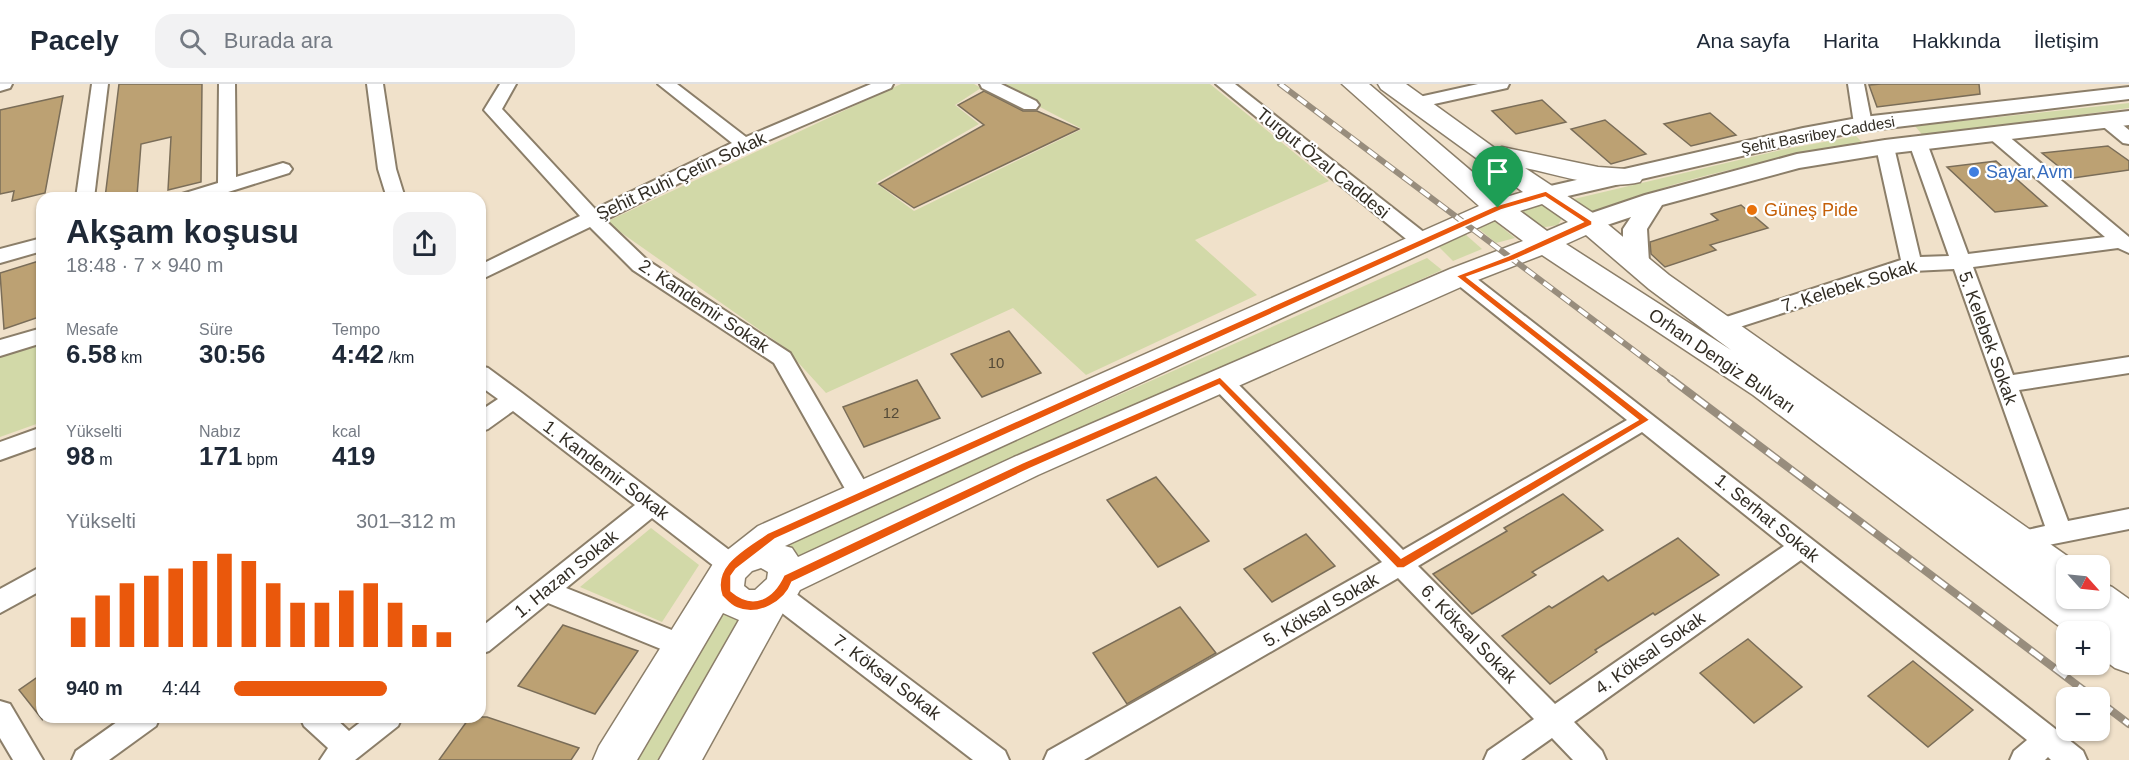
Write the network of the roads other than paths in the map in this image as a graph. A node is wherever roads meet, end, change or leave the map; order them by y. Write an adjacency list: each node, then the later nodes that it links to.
1 (100, 84): 29 (street)
2 (226, 84): 28 (street)
3 (375, 84): 31 (street)
4 (508, 84): 35 (street, 2. Kandemir Sokak)
5 (666, 84): 23 (street)
6 (885, 84): 23 (street, Şehit Ruhi Çetin Sokak)
7 (988, 84): 15 (street)
8 (1224, 84): 37 (street, Turgut Özal Caddesi)
9 (1353, 84): 34 (main road, Orhan Dengiz Bulvarı)
10 (1390, 84): 14 (main road, Orhan Dengiz Bulvarı)
11 (1501, 84): 14 (street)
12 (1856, 84): 19 (street)
13 (2129, 93): 18 (street, Şehit Basribey Caddesi)
14 (1416, 103): 25 (main road, Orhan Dengiz Bulvarı)
15 (1030, 105)
16 (2129, 118): 17 (street, Şehit Basribey Caddesi)
17 (2106, 120): 20 (street, Şehit Basribey Caddesi); 21 (street)
18 (1895, 121): 19 (street, Şehit Basribey Caddesi); 22 (street)
19 (1863, 124): 24 (street); 27 (street, Şehit Basribey Caddesi)
20 (1995, 134): 22 (street, Şehit Basribey Caddesi); 39 (street)
21 (2129, 139)
22 (1918, 143): 24 (street, Şehit Basribey Caddesi); 43 (street, 5. Kelebek Sokak)
23 (744, 144): 35 (street, Şehit Ruhi Çetin Sokak)
24 (1885, 147): 33 (street, Şehit Basribey Caddesi); 44 (street)
25 (1480, 150): 27 (main road); 32 (main road, Orhan Dengiz Bulvarı)
26 (283, 169): 28 (street)
27 (1630, 176): 32 (street, Şehit Basribey Caddesi)
28 (227, 186): 30 (street)
29 (87, 192)
30 (208, 192)
31 (394, 192)
32 (1546, 194): 34 (main road); 36 (main road, Orhan Dengiz Bulvarı)
33 (1653, 200): 36 (street, Şehit Basribey Caddesi); 42 (street)
34 (1498, 208): 37 (main road); 38 (main road, Orhan Dengiz Bulvarı)
35 (592, 218): 45 (street, Şehit Ruhi Çetin Sokak); 59 (street, 2. Kandemir Sokak)
36 (1589, 223): 38 (main road); 42 (main road, Orhan Dengiz Bulvarı)
37 (1423, 242): 46 (main road); 59 (main road)
38 (1544, 243): 46 (main road); 74 (main road, Orhan Dengiz Bulvarı)
39 (2125, 244): 43 (street, 7. Kelebek Sokak)
40 (36, 246): 41 (street)
41 (0, 256)
42 (1636, 262): 47 (main road, Orhan Dengiz Bulvarı)
43 (1960, 262): 44 (street, 7. Kelebek Sokak); 53 (street, 5. Kelebek Sokak)
44 (1912, 264): 47 (street, 7. Kelebek Sokak)
45 (486, 270)
46 (1460, 276): 52 (main road); 56 (street, 1. Serhat Sokak)
47 (1721, 326): 63 (main road, Orhan Dengiz Bulvarı)
48 (36, 336): 49 (street)
49 (0, 348)
50 (2129, 365): 53 (street)
51 (486, 378): 54 (street, 1. Kandemir Sokak)
52 (1220, 380): 65 (street, 6. Köksal Sokak); 70 (main road)
53 (2005, 384): 62 (street, 5. Kelebek Sokak)
54 (514, 399): 55 (street); 60 (street, 1. Kandemir Sokak)
55 (486, 419)
56 (1645, 420): 64 (street, 1. Serhat Sokak); 65 (street, 5. Köksal Sokak)
57 (36, 438): 58 (street)
58 (0, 451)
59 (861, 496): 66 (main road)
60 (652, 506): 66 (street, 1. Kandemir Sokak); 69 (street, 1. Hazan Sokak)
61 (2129, 519): 62 (street)
62 (2060, 533): 63 (street)
63 (2018, 541): 67 (main road, Orhan Dengiz Bulvarı)
64 (1802, 546): 80 (street, 4. Köksal Sokak); 84 (street, 1. Serhat Sokak)
65 (1400, 564): 80 (street, 6. Köksal Sokak); 91 (street, 5. Köksal Sokak)
66 (734, 566): 70 (main road); 70 (main road); 77 (main road)
67 (2056, 568)
68 (36, 581): 71 (street)
69 (545, 591): 75 (street, 1. Hazan Sokak); 77 (street)
70 (779, 592): 89 (main road); 90 (street, 7. Köksal Sokak)
71 (0, 602)
72 (2110, 606): 73 (main road)
73 (2129, 620)
74 (2081, 621)
75 (486, 638)
76 (2110, 642): 78 (main road)
77 (683, 646): 88 (main road)
78 (2129, 656)
79 (0, 713): 86 (street)
80 (1554, 722): 92 (street, 4. Köksal Sokak); 93 (street, 6. Köksal Sokak)
81 (138, 723): 87 (street)
82 (318, 723): 85 (street)
83 (380, 723): 85 (street)
84 (2048, 740): 94 (street); 95 (street, 1. Serhat Sokak)
85 (341, 754)
86 (29, 760)
87 (86, 760)
88 (614, 760)
89 (680, 760)
90 (996, 760)
91 (1058, 760)
92 (1498, 760)
93 (1592, 760)
94 (2024, 760)
95 (2073, 760)

